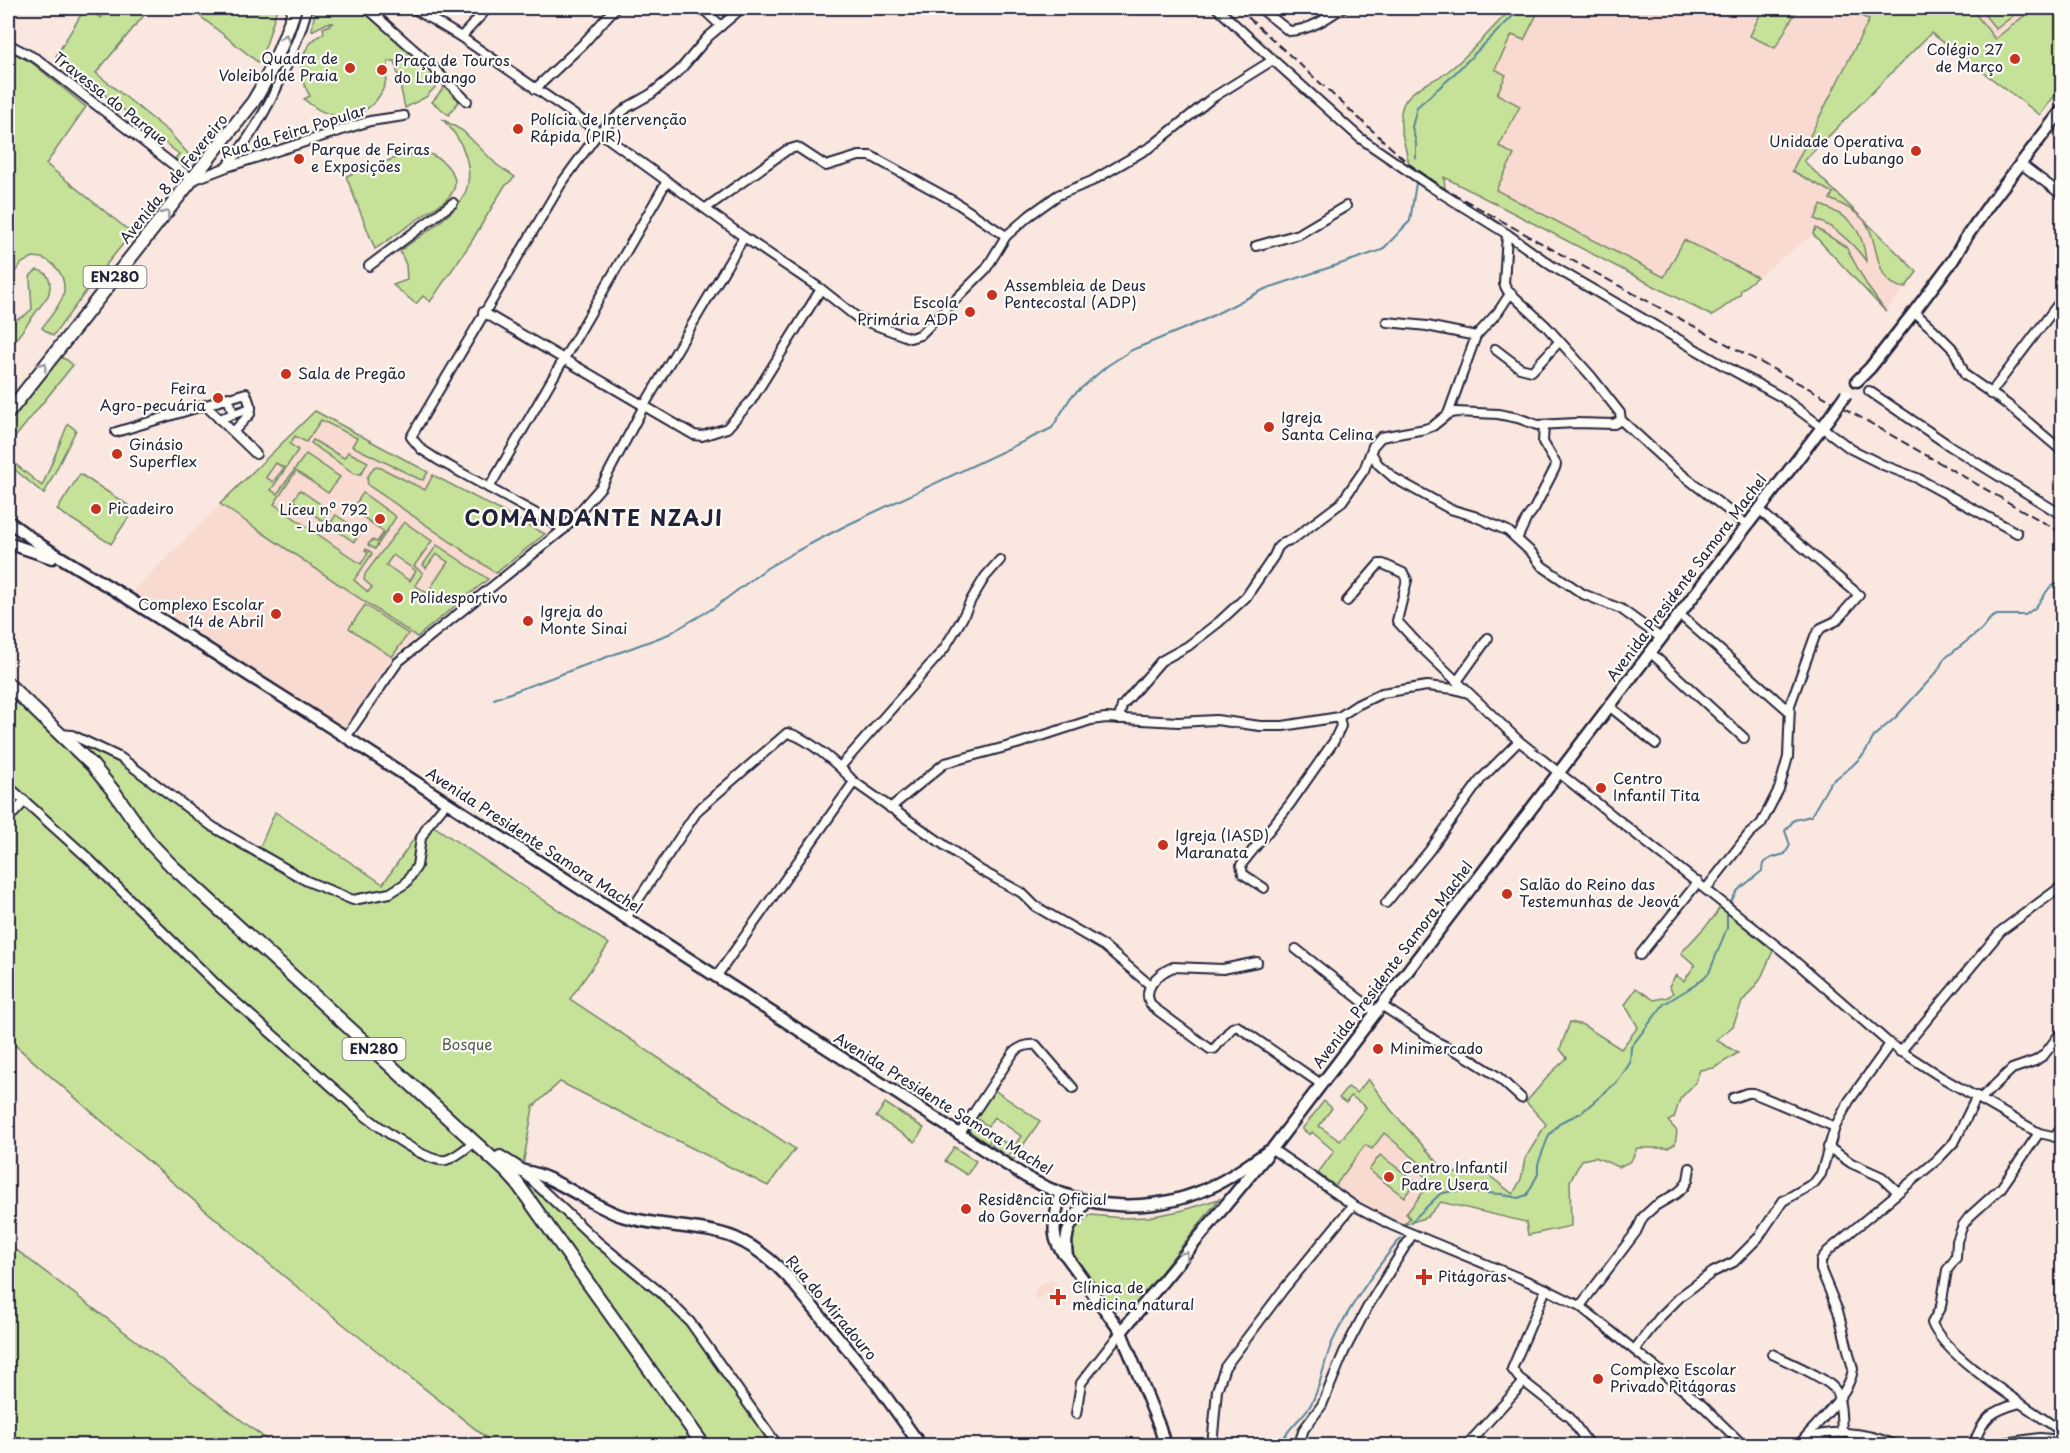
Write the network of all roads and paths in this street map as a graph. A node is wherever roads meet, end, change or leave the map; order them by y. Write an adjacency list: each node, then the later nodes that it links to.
1 (295, 8): 23 (main road, Avenida 8 de Fevereiro / EN280, one-way to 1)
2 (307, 8): 22 (street)
3 (367, 8): 17 (street)
4 (413, 8): 13 (street)
5 (488, 8): 13 (street)
6 (615, 8): 16 (street)
7 (702, 8): 12 (street)
8 (742, 8): 12 (street)
9 (1218, 8): 15 (street)
10 (1260, 8): 11 (street)
11 (1342, 8)
12 (721, 26): 20 (street)
13 (461, 37): 16 (street)
14 (8, 44): 23 (street, Travessa do Parque)
15 (1273, 60): 29 (street); 30 (street)
16 (535, 89): 20 (street)
17 (467, 101)
18 (2062, 110): 21 (main road, Avenida Presidente Samora Machel)
19 (404, 116): 22 (street, Rua da Feira Popular)
20 (599, 132): 24 (street); 38 (street)
21 (2021, 164): 25 (street); 32 (main road, Avenida Presidente Samora Machel)
22 (227, 166): 23 (street, Rua da Feira Popular)
23 (193, 180): 52 (main road, Avenida 8 de Fevereiro / EN280, one-way to 23)
24 (667, 181): 28 (street); 44 (street)
25 (2062, 195)
26 (453, 203): 34 (street)
27 (1346, 206): 33 (street)
28 (706, 208): 30 (street); 31 (street)
29 (1507, 234): 36 (street); 57 (street)
30 (1006, 236): 35 (street)
31 (744, 237): 35 (street); 49 (street)
32 (1965, 239): 39 (main road, Avenida Presidente Samora Machel); 45 (main road, Avenida Presidente Samora Machel)
33 (1256, 246)
34 (369, 266)
35 (821, 289): 49 (street)
36 (1509, 294): 41 (street); 42 (street)
37 (2062, 298): 47 (street)
38 (483, 312): 44 (street); 64 (street)
39 (1914, 312): 45 (main road, Avenida Presidente Samora Machel); 47 (street)
40 (1387, 322): 41 (street)
41 (1476, 336): 54 (street)
42 (1559, 342): 43 (street); 56 (street)
43 (1495, 349)
44 (565, 359): 49 (street); 64 (street)
45 (1857, 381): 57 (main road, Avenida Presidente Samora Machel, bridge)
46 (1869, 391): 66 (street)
47 (1990, 394): 61 (street)
48 (228, 397): 50 (street); 51 (street); 53 (street)
49 (645, 404): 69 (street)
50 (205, 405): 55 (street); 59 (street)
51 (251, 408): 53 (street); 60 (street)
52 (8, 413)
53 (233, 414): 55 (street)
54 (1448, 414): 58 (street); 63 (street)
55 (219, 419): 60 (street)
56 (1621, 420): 58 (street); 68 (street)
57 (1825, 422): 65 (main road, Avenida Presidente Samora Machel); 70 (street)
58 (1544, 425): 71 (street)
59 (117, 432)
60 (232, 432): 62 (street)
61 (2062, 451)
62 (256, 454)
63 (1372, 454): 71 (street); 86 (street)
64 (489, 488): 69 (street)
65 (1758, 510): 68 (main road, Avenida Presidente Samora Machel); 84 (street)
66 (2062, 515)
67 (8, 521): 74 (main road, Avenida Presidente Samora Machel)
68 (1747, 525): 76 (main road, Avenida Presidente Samora Machel)
69 (564, 529): 88 (street)
70 (2017, 533)
71 (1517, 539): 78 (street)
72 (8, 543): 74 (main road, Avenida Presidente Samora Machel)
73 (1000, 560): 92 (street)
74 (80, 568): 88 (main road, Avenida Presidente Samora Machel)
75 (1347, 601): 80 (street)
76 (1679, 614): 78 (main road, Avenida Presidente Samora Machel); 84 (street)
77 (1488, 638): 80 (street)
78 (1661, 638): 79 (main road, Avenida Presidente Samora Machel)
79 (1650, 652): 83 (main road, Avenida Presidente Samora Machel); 89 (street)
80 (1458, 680): 82 (street)
81 (8, 684): 87 (main road, EN280)
82 (1471, 694): 85 (street); 90 (street)
83 (1609, 706): 91 (street); 93 (main road, Avenida Presidente Samora Machel)
84 (1790, 711): 103 (street)
85 (1339, 717): 86 (street); 102 (street)
86 (1119, 719): 98 (street)
87 (59, 734): 97 (street); 125 (main road, EN280)
88 (346, 737): 105 (main road, Avenida Presidente Samora Machel)
89 (1744, 738)
90 (1519, 741): 93 (street); 104 (street)
91 (1656, 744)
92 (840, 766): 94 (street); 105 (street)
93 (1558, 772): 100 (street); 111 (main road, Avenida Presidente Samora Machel)
94 (854, 782): 98 (street); 109 (street)
95 (8, 786): 96 (street)
96 (25, 801): 99 (street); 125 (street)
97 (442, 808)
98 (891, 808): 110 (street)
99 (14, 813)
100 (1698, 882): 103 (street); 107 (street)
101 (2062, 886): 114 (street)
102 (1264, 888)
103 (1706, 889): 113 (street)
104 (1386, 903)
105 (626, 918): 109 (main road, Avenida Presidente Samora Machel)
106 (1296, 949): 111 (street)
107 (1640, 954)
108 (1257, 962): 110 (street)
109 (717, 977): 123 (main road, Avenida Presidente Samora Machel)
110 (1150, 985): 115 (street)
111 (1379, 1008): 115 (main road, Avenida Presidente Samora Machel); 118 (street)
112 (2059, 1035): 117 (street)
113 (1890, 1044): 114 (street); 121 (street)
114 (1900, 1052): 117 (street)
115 (1321, 1084): 127 (main road, Avenida Presidente Samora Machel)
116 (1073, 1088): 123 (street)
117 (1979, 1097): 122 (street); 132 (street)
118 (1521, 1098)
119 (1733, 1098): 121 (street)
120 (2062, 1126): 124 (street)
121 (1835, 1127): 126 (street)
122 (2039, 1133): 124 (street); 145 (street)
123 (959, 1135): 133 (main road, Avenida Presidente Samora Machel)
124 (2058, 1137)
125 (478, 1145): 129 (main road, EN280); 130 (main road)
126 (1828, 1147): 132 (street); 141 (street)
127 (1272, 1149): 134 (main road, Avenida Presidente Samora Machel); 135 (street); 140 (main road, one-way to 127)
128 (1690, 1168): 139 (street)
129 (506, 1171): 130 (main road); 131 (main road, EN280)
130 (522, 1171): 131 (main road); 153 (street); 154 (main road, Rua do Miradouro)
131 (517, 1183): 152 (main road, EN280)
132 (1898, 1192): 144 (street)
133 (1060, 1194): 134 (main road, Avenida Presidente Samora Machel); 137 (main road)
134 (1087, 1201): 137 (main road)
135 (1353, 1205): 136 (street); 156 (street)
136 (1412, 1235): 138 (street); 157 (street)
137 (1067, 1257): 140 (main road)
138 (1546, 1289): 139 (street); 143 (street)
139 (1580, 1306): 141 (street)
140 (1121, 1332): 146 (street); 155 (main road)
141 (1635, 1350): 160 (street)
142 (1772, 1354): 144 (street)
143 (1524, 1382): 158 (street); 159 (street)
144 (1839, 1398): 147 (street); 151 (street)
145 (2020, 1403): 148 (street); 163 (street)
146 (1076, 1414)
147 (1842, 1432): 149 (street); 162 (street)
148 (2062, 1432)
149 (1821, 1435): 151 (street); 161 (street)
150 (2062, 1440): 164 (street)
151 (1799, 1443)
152 (704, 1446)
153 (778, 1446)
154 (921, 1446)
155 (1165, 1446)
156 (1212, 1446)
157 (1298, 1446)
158 (1466, 1446)
159 (1590, 1446)
160 (1744, 1446)
161 (1832, 1446)
162 (1898, 1446)
163 (1973, 1446)
164 (1982, 1446)

